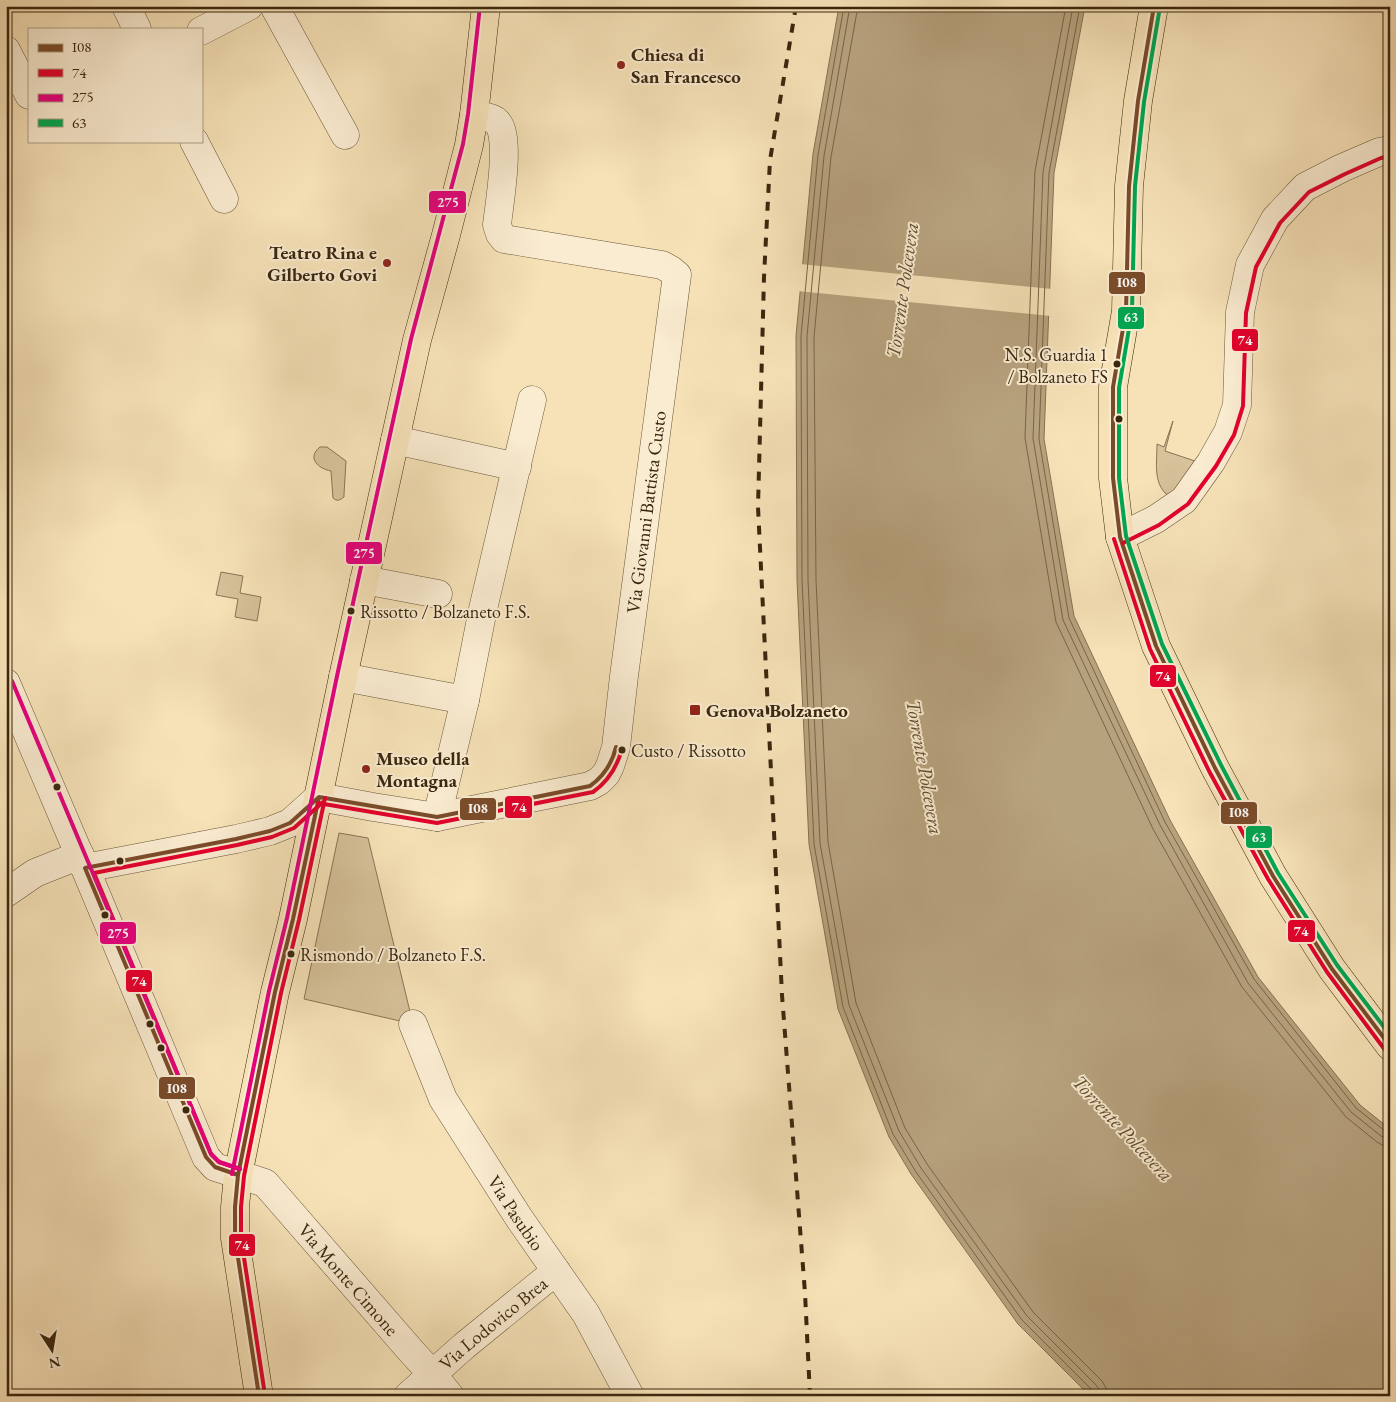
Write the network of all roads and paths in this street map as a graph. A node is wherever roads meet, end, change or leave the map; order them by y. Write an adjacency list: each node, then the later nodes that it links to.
1 (126, 6): 6 (street)
2 (249, 6): 7 (street)
3 (274, 6): 11 (street)
4 (486, 6): 10 (main road)
5 (1154, 6): 18 (main road)
6 (137, 28)
7 (202, 30)
8 (6, 50): 9 (street)
9 (28, 93)
10 (474, 115): 16 (main road); 25 (street, Via Giovanni Battista Custo)
11 (345, 135)
12 (195, 142): 14 (street)
13 (1390, 150): 18 (street)
14 (224, 199)
15 (532, 400): 17 (street)
16 (395, 440): 17 (street); 19 (main road)
17 (517, 467): 23 (street)
18 (1120, 537): 29 (main road)
19 (364, 580): 20 (street); 21 (main road)
20 (438, 594)
21 (343, 677): 23 (street); 24 (main road)
22 (6, 683): 26 (street, Via Monte Cimone)
23 (465, 700): 25 (street)
24 (319, 797): 25 (street, Via Giovanni Battista Custo); 26 (street); 30 (main road)
25 (437, 817)
26 (82, 862): 27 (street); 30 (street, Via Monte Cimone)
27 (6, 893)
28 (413, 1024): 31 (street, Via Pasubio)
29 (1390, 1046)
30 (238, 1175): 32 (street, Via Monte Cimone); 33 (main road)
31 (556, 1271): 32 (street, Via Lodovico Brea); 36 (street, Via Pasubio)
32 (434, 1374): 34 (street, Via Lodovico Brea); 35 (street, Via Monte Cimone)
33 (259, 1396)
34 (408, 1396)
35 (450, 1396)
36 (630, 1396)

